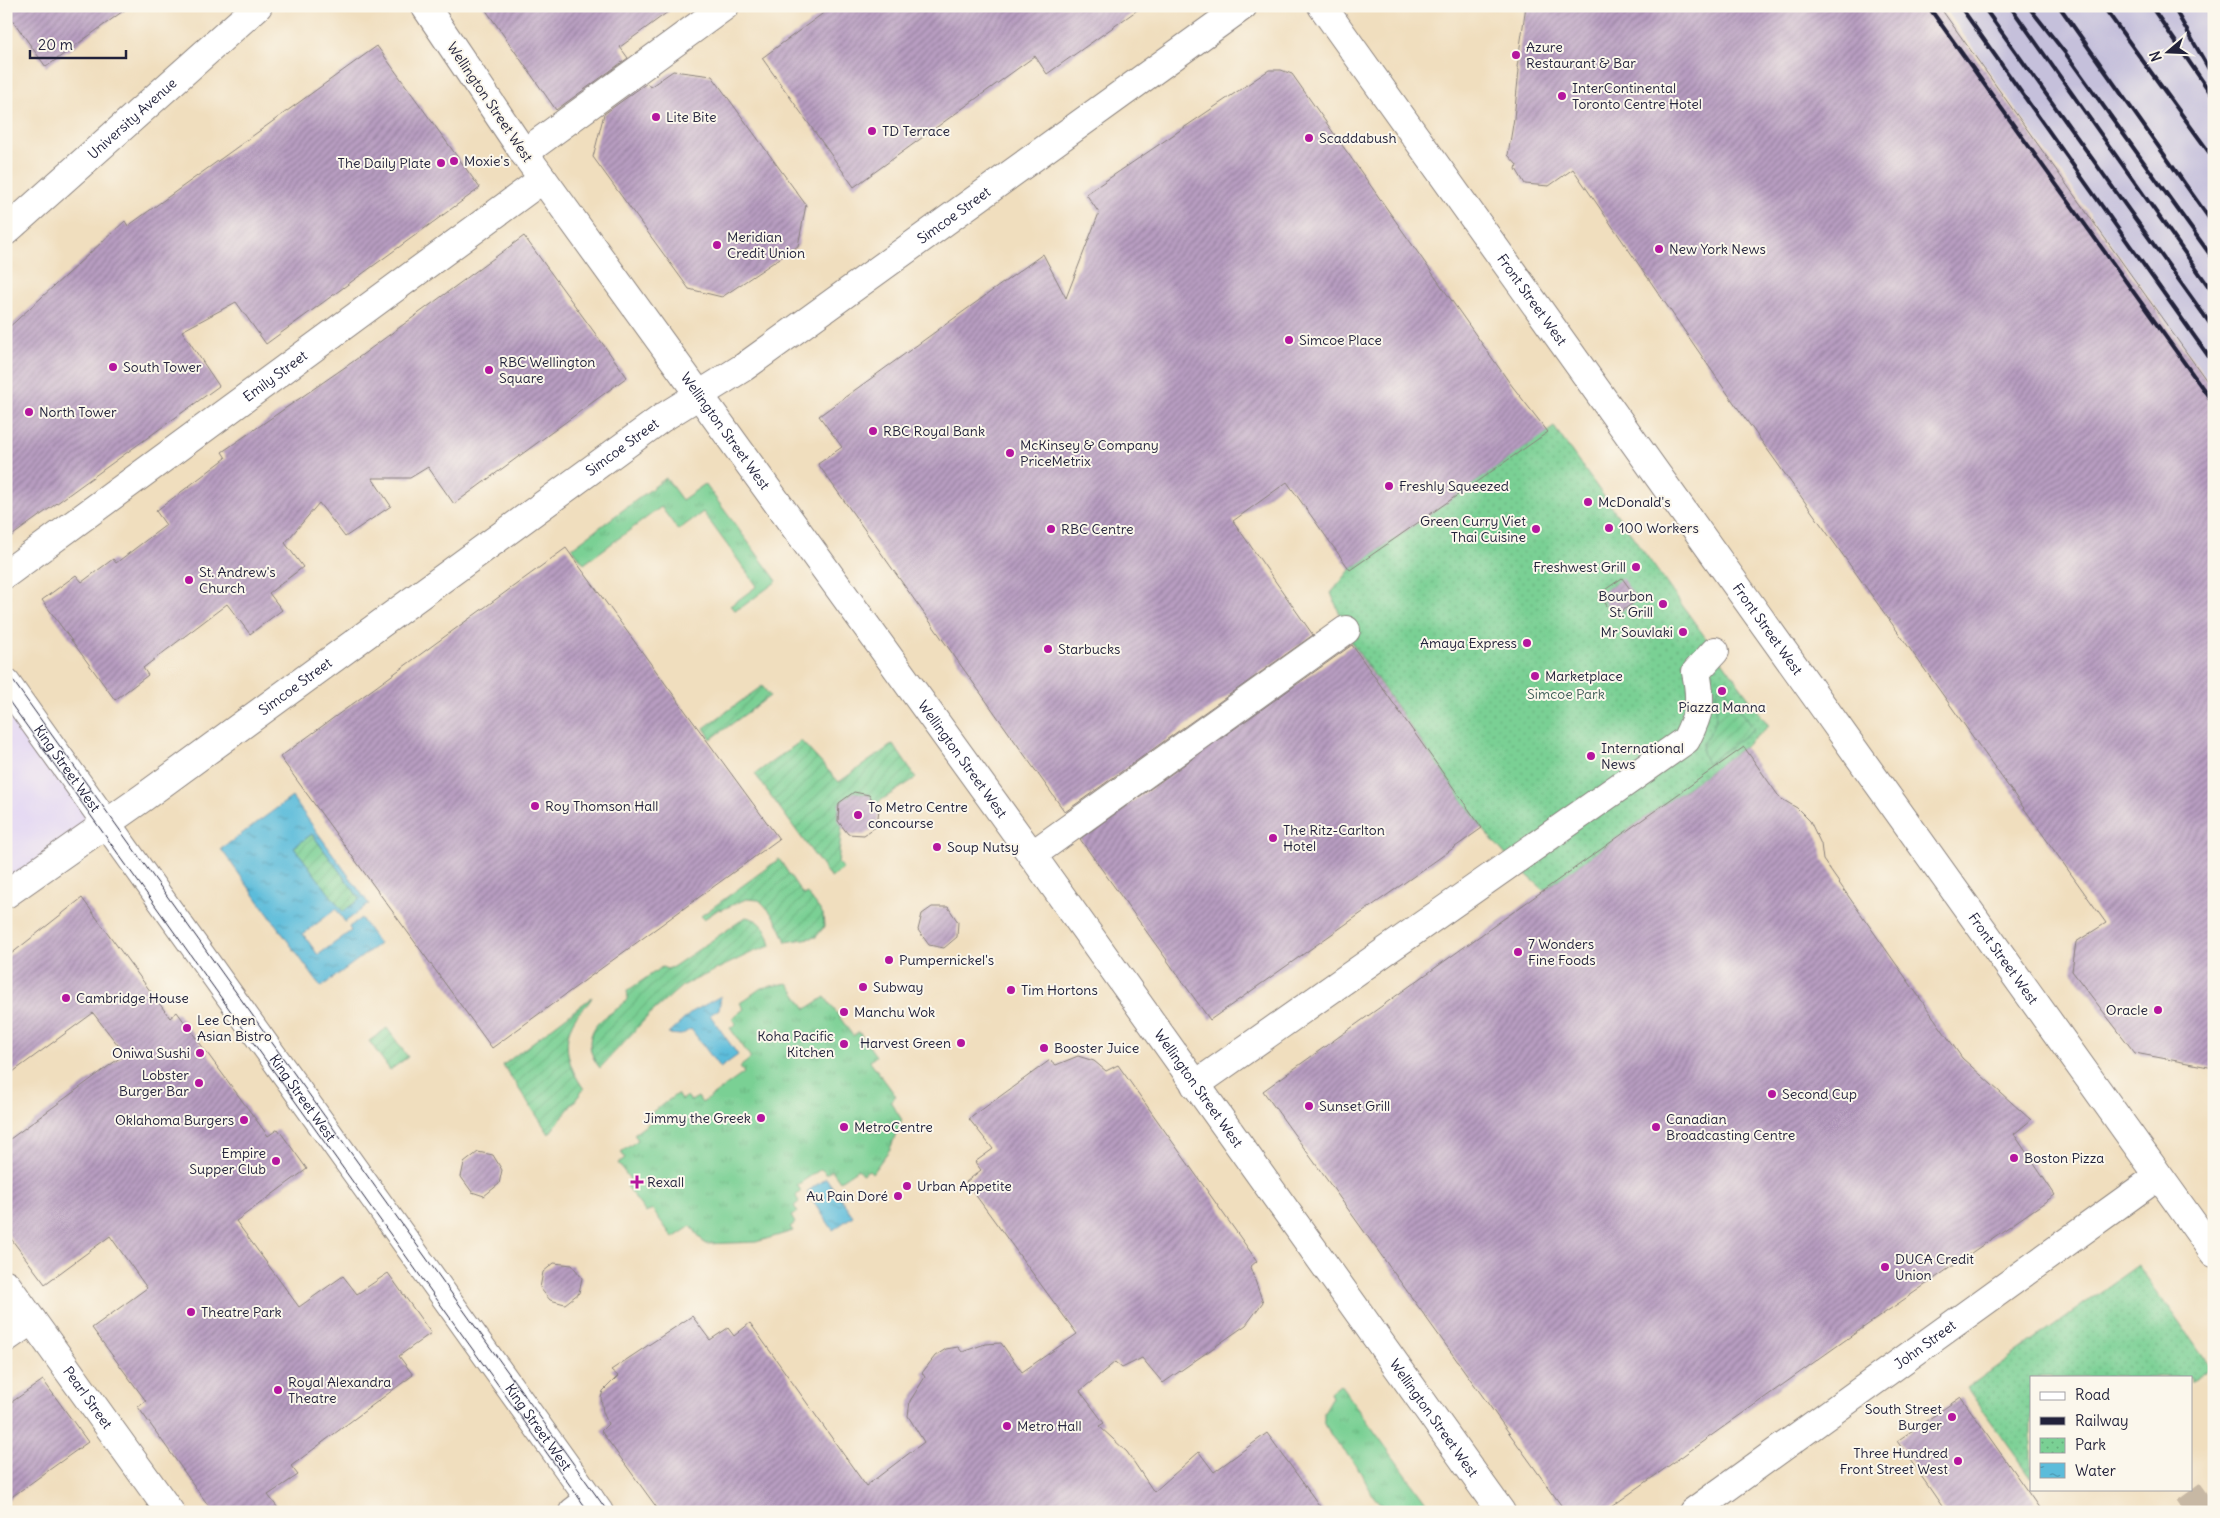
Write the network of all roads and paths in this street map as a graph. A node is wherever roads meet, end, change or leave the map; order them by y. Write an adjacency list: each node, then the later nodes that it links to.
1 (258, 6): 8 (main road, University Avenue)
2 (425, 6): 6 (main road, Wellington Street West)
3 (725, 6): 6 (main road)
4 (1243, 6): 9 (main road, Simcoe Street)
5 (1322, 6): 18 (main road, Front Street West)
6 (524, 153): 7 (main road, Wellington Street West)
7 (543, 179): 9 (main road, Wellington Street West); 10 (main road, Emily Street)
8 (6, 231)
9 (699, 394): 14 (main road, Simcoe Street); 15 (main road, Wellington Street West)
10 (6, 574)
11 (1346, 630): 15 (main road)
12 (1715, 651): 17 (main road)
13 (6, 684): 14 (main road, King Street West)
14 (106, 823): 16 (main road, Simcoe Street); 23 (main road, King Street West)
15 (1032, 855): 17 (main road, Wellington Street West)
16 (6, 894)
17 (1195, 1085): 25 (main road, Wellington Street West)
18 (2157, 1177): 19 (main road, Front Street West); 26 (main road, John Street)
19 (2214, 1254)
20 (6, 1284): 21 (main road, Pearl Street)
21 (32, 1320): 22 (main road); 24 (main road, Pearl Street)
22 (6, 1338)
23 (587, 1508)
24 (170, 1512)
25 (1501, 1512)
26 (1693, 1512)

